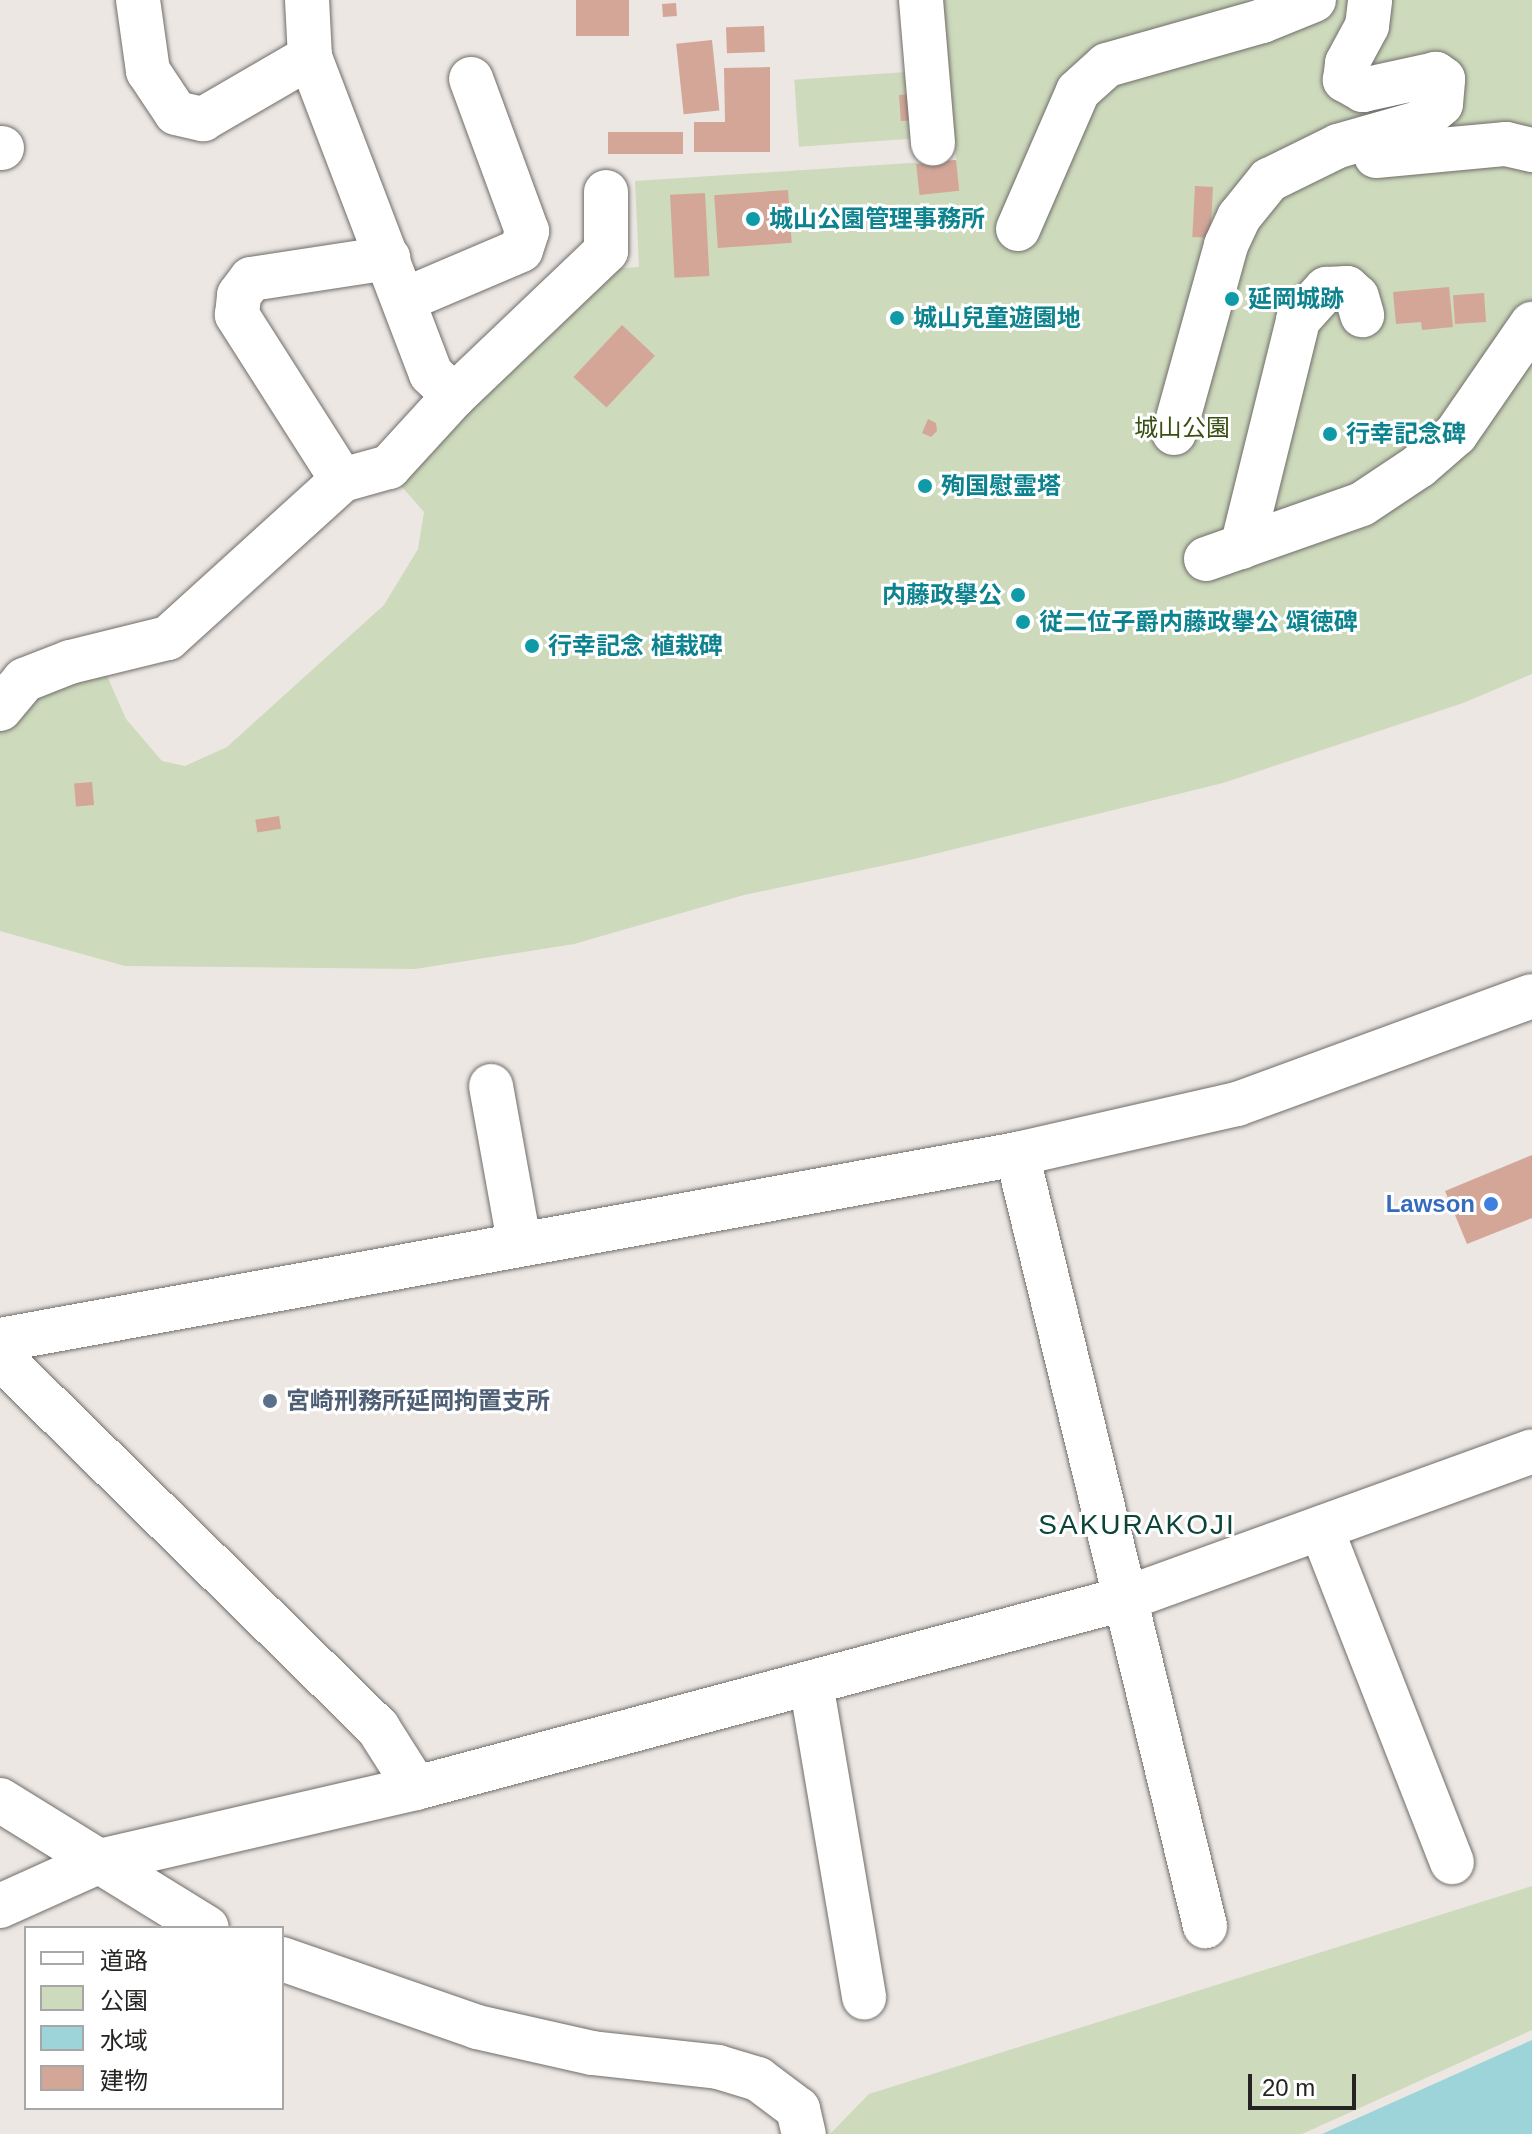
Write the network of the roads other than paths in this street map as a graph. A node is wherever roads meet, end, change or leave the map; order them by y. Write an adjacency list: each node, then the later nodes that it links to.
1 (138, 0): 6 (street)
2 (307, 0): 6 (street)
3 (921, 0): 8 (street)
4 (1314, 0): 12 (street)
5 (1370, 0): 10 (street)
6 (310, 57): 13 (street)
7 (471, 79): 14 (street)
8 (933, 144)
9 (1532, 150): 10 (street)
10 (1279, 174): 18 (street)
11 (606, 192): 17 (street)
12 (1018, 229)
13 (388, 258): 14 (street); 19 (street)
14 (404, 300): 17 (street)
15 (1362, 315): 16 (street)
16 (1532, 324)
17 (454, 396): 19 (street)
18 (1174, 433)
19 (342, 480): 20 (street)
20 (0, 709)
21 (1532, 996): 23 (street)
22 (491, 1086): 24 (street)
23 (1017, 1154): 24 (street); 29 (street)
24 (519, 1242): 25 (street)
25 (0, 1340)
26 (0, 1357): 31 (street)
27 (1532, 1451): 28 (street)
28 (1321, 1528): 29 (street); 34 (street)
29 (1127, 1598): 30 (street); 37 (street)
30 (811, 1683): 31 (street); 39 (street)
31 (416, 1788): 33 (street)
32 (0, 1800): 33 (street)
33 (100, 1861): 35 (street); 36 (street)
34 (1452, 1862)
35 (0, 1906)
36 (204, 1926)
37 (1205, 1926)
38 (284, 1960): 40 (street)
39 (864, 1998)
40 (804, 2134)

